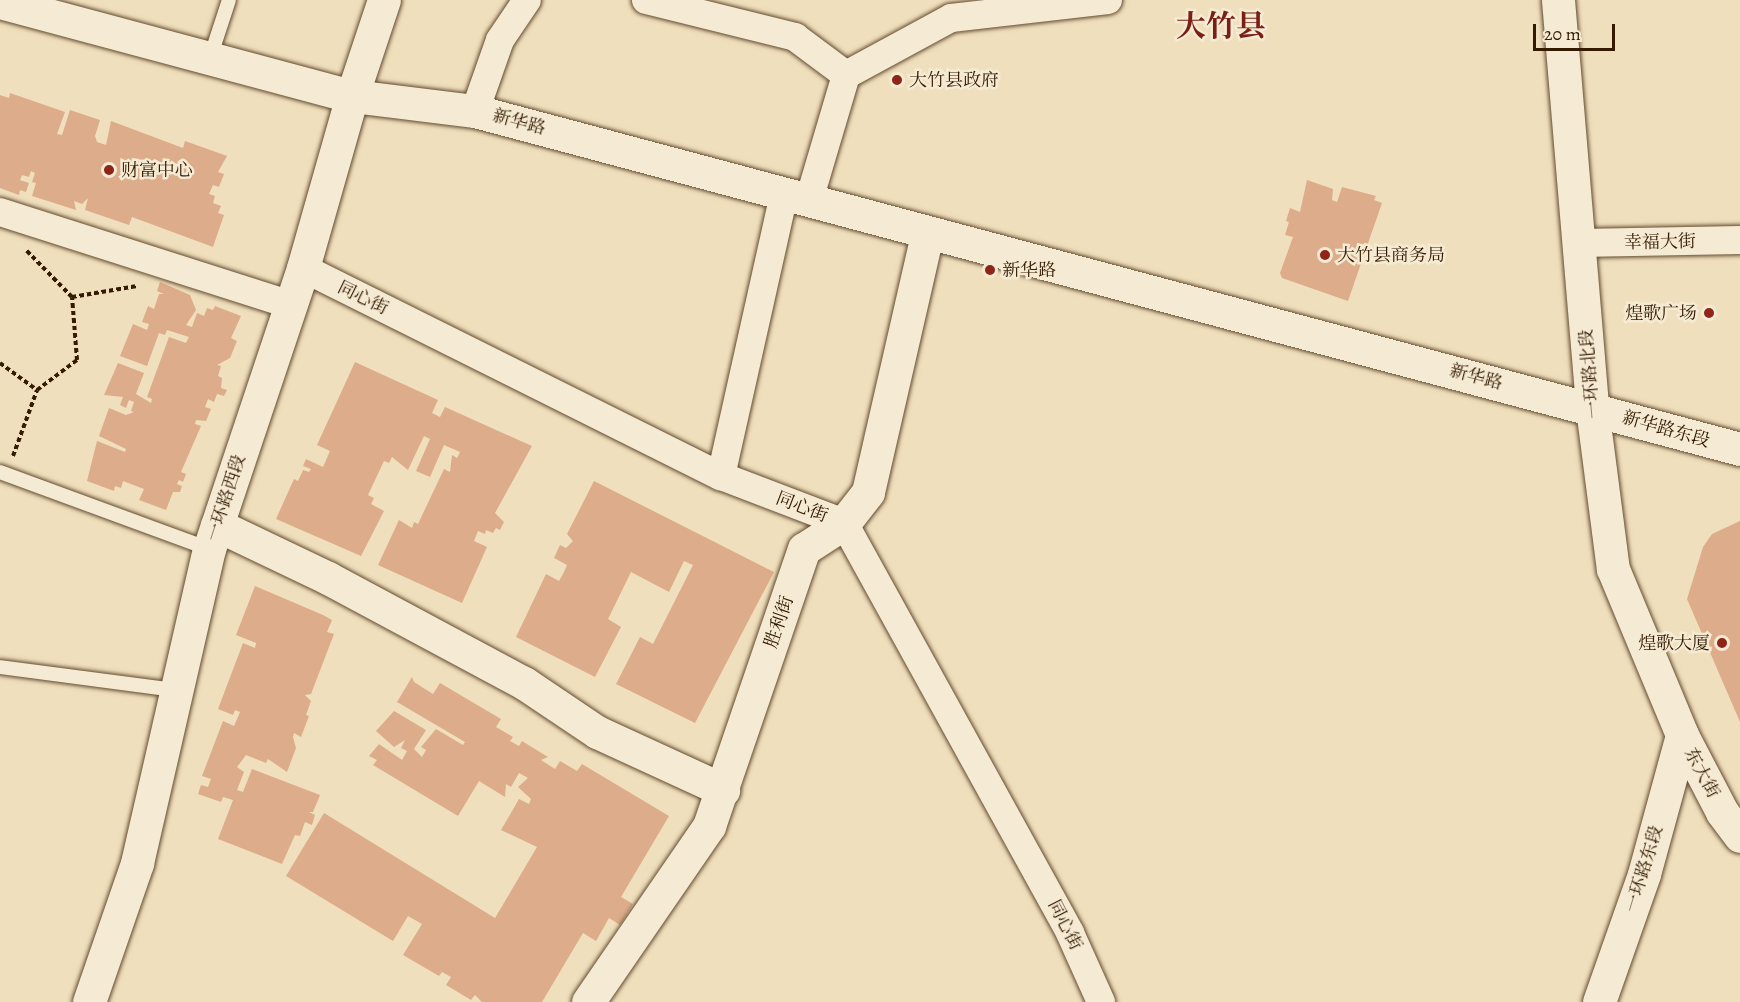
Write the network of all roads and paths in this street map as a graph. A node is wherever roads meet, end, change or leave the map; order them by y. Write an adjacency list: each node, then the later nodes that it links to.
1 (229, 0): 8 (lane)
2 (384, 0): 10 (street, 一环路西段)
3 (527, 0): 11 (street)
4 (646, 0): 9 (street)
5 (1108, 0): 9 (street)
6 (1558, 0): 16 (street, 一环路北段)
7 (0, 2): 8 (street, 新华路)
8 (210, 58): 10 (street, 新华路)
9 (846, 75): 12 (street)
10 (352, 96): 11 (street, 新华路); 18 (street, 一环路西段)
11 (475, 111): 12 (street, 新华路)
12 (797, 196): 14 (street, 新华路); 25 (street)
13 (0, 212): 19 (street)
14 (927, 234): 22 (street, 新华路); 26 (street, 胜利街)
15 (1740, 240): 16 (street, 幸福大街)
16 (1581, 243): 22 (street, 一环路北段)
17 (23, 248): 21 (path)
18 (303, 268): 19 (street, 一环路西段); 25 (street, 同心街)
19 (291, 305): 27 (street, 一环路西段)
20 (0, 363): 21 (path)
21 (37, 390): 24 (path)
22 (1592, 408): 23 (street, 新华路东段); 30 (street, 一环路北段)
23 (1740, 449)
24 (5, 468): 27 (lane)
25 (721, 476): 26 (street, 同心街)
26 (844, 523): 31 (street, 胜利街); 35 (street, 同心街)
27 (213, 537): 29 (street, 一环路西段); 31 (street)
28 (0, 667): 29 (lane)
29 (175, 690): 33 (street, 一环路西段)
30 (1682, 735): 32 (street, 东大街); 36 (street, 一环路东段)
31 (723, 790): 34 (street, 胜利街)
32 (1734, 817)
33 (89, 1002)
34 (588, 1002)
35 (1101, 1002)
36 (1599, 1002)

